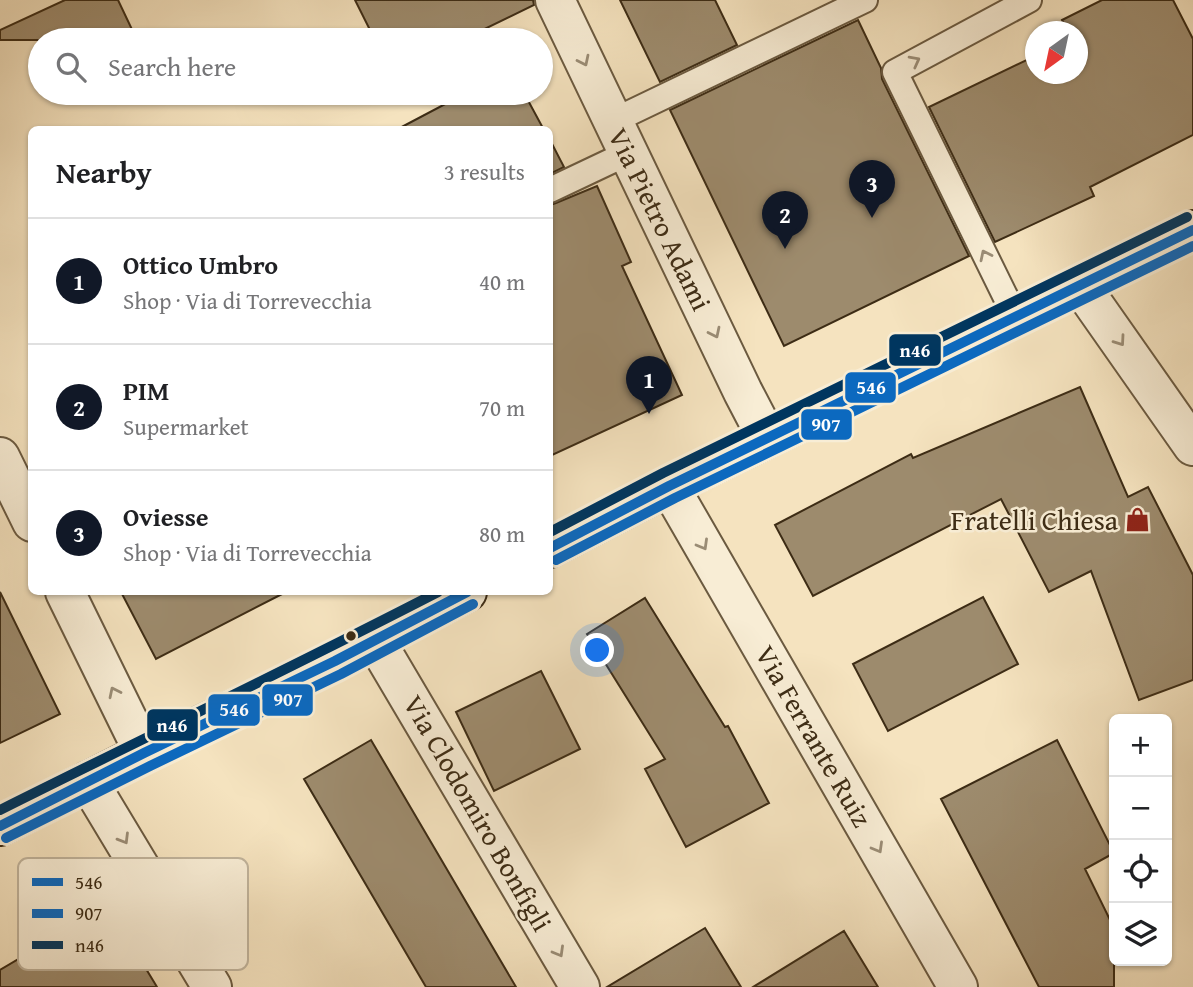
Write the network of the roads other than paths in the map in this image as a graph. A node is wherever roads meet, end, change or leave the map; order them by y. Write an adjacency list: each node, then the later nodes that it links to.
1 (555, 0): 4 (street, Via Pietro Adami, one-way to 4)
2 (864, 0): 4 (lane)
3 (1029, 0): 8 (lane, one-way to 3)
4 (621, 137): 5 (lane); 9 (street, Via Pietro Adami, one-way to 9)
5 (553, 188)
6 (1193, 230): 7 (street)
7 (1080, 285): 8 (street); 10 (street, one-way to 10)
8 (1015, 316): 9 (street)
9 (767, 438): 12 (street)
10 (1193, 446)
11 (0, 457): 13 (street)
12 (669, 486): 14 (street); 25 (street, Via Ferrante Ruiz, one-way to 25)
13 (28, 514)
14 (553, 546)
15 (66, 595): 18 (street, one-way to 15)
16 (461, 595): 17 (street)
17 (375, 640): 18 (street); 24 (street, Via Clodomiro Bonfigli, one-way to 24)
18 (144, 753): 19 (street)
19 (88, 781): 20 (street); 21 (street, one-way to 21)
20 (0, 826)
21 (134, 858)
22 (202, 970): 23 (street, one-way to 23)
23 (212, 987)
24 (580, 987)
25 (958, 987)

